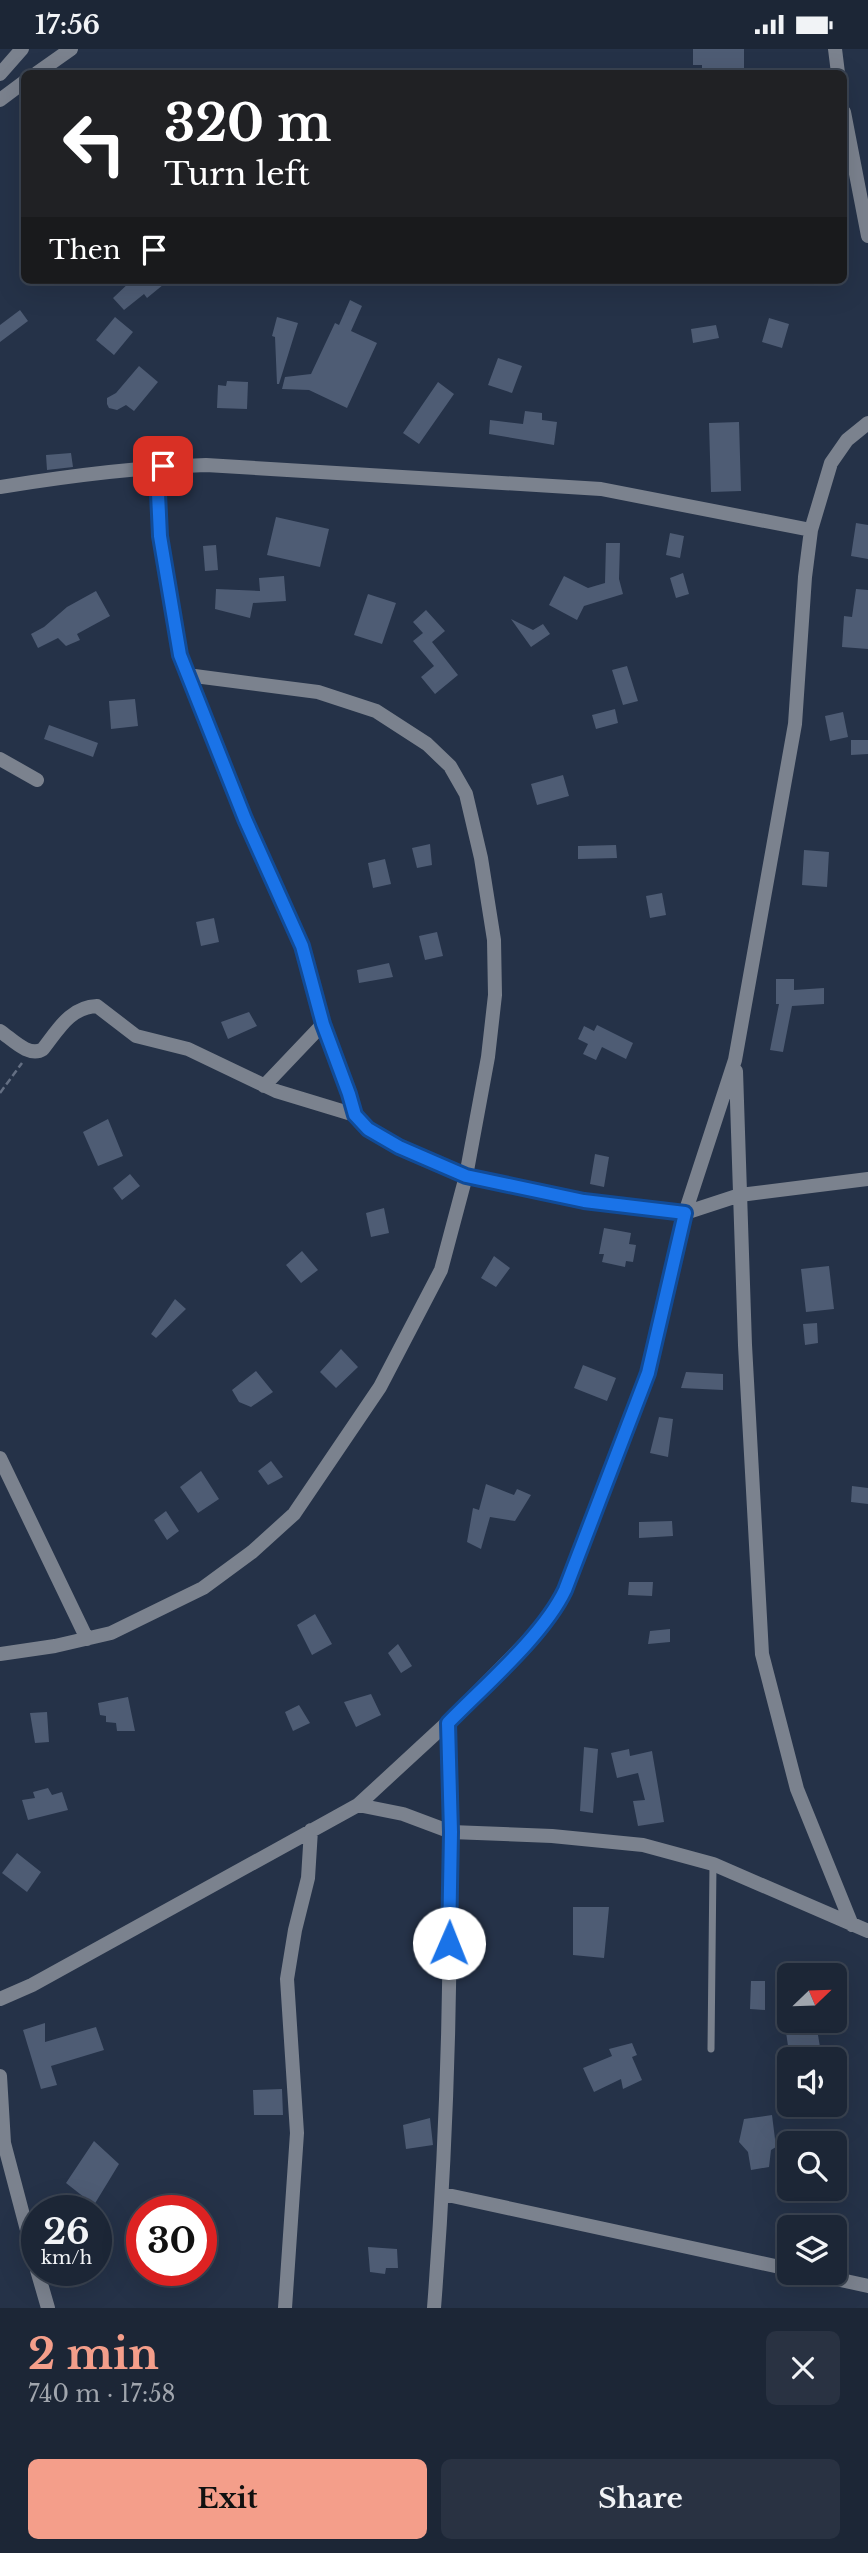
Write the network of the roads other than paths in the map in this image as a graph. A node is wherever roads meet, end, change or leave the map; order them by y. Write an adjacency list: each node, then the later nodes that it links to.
1 (22, 49): 6 (street)
2 (71, 49): 4 (street)
3 (835, 49): 5 (street)
4 (41, 70)
5 (838, 70)
6 (0, 74)
7 (21, 84): 8 (street)
8 (0, 100)
9 (847, 128): 10 (street)
10 (868, 236)
11 (868, 423): 14 (street)
12 (163, 466): 13 (street); 14 (street); 15 (street)
13 (0, 487)
14 (811, 530): 20 (street)
15 (187, 675): 18 (street); 23 (street)
16 (0, 759): 17 (street)
17 (37, 780)
18 (323, 1024): 21 (street); 22 (street)
19 (0, 1031): 21 (street)
20 (735, 1060): 25 (street); 26 (street)
21 (264, 1086): 22 (street)
22 (355, 1115): 23 (street)
23 (466, 1176): 26 (street); 28 (street)
24 (868, 1179): 25 (street)
25 (740, 1195): 26 (street); 35 (street)
26 (685, 1213): 30 (street)
27 (0, 1458): 28 (street)
28 (87, 1639): 29 (street)
29 (0, 1654)
30 (448, 1723): 31 (street); 33 (street)
31 (358, 1805): 32 (street); 33 (street)
32 (311, 1831): 37 (street); 47 (street)
33 (451, 1832): 34 (street); 40 (street)
34 (713, 1864): 35 (street); 38 (lane)
35 (852, 1925): 36 (street)
36 (868, 1931)
37 (0, 1999)
38 (711, 2049)
39 (0, 2080): 41 (street)
40 (443, 2194): 42 (street); 48 (street)
41 (21, 2208)
42 (777, 2266)
43 (847, 2281): 45 (street)
44 (42, 2286): 46 (street)
45 (868, 2286)
46 (48, 2308)
47 (285, 2308)
48 (434, 2308)

